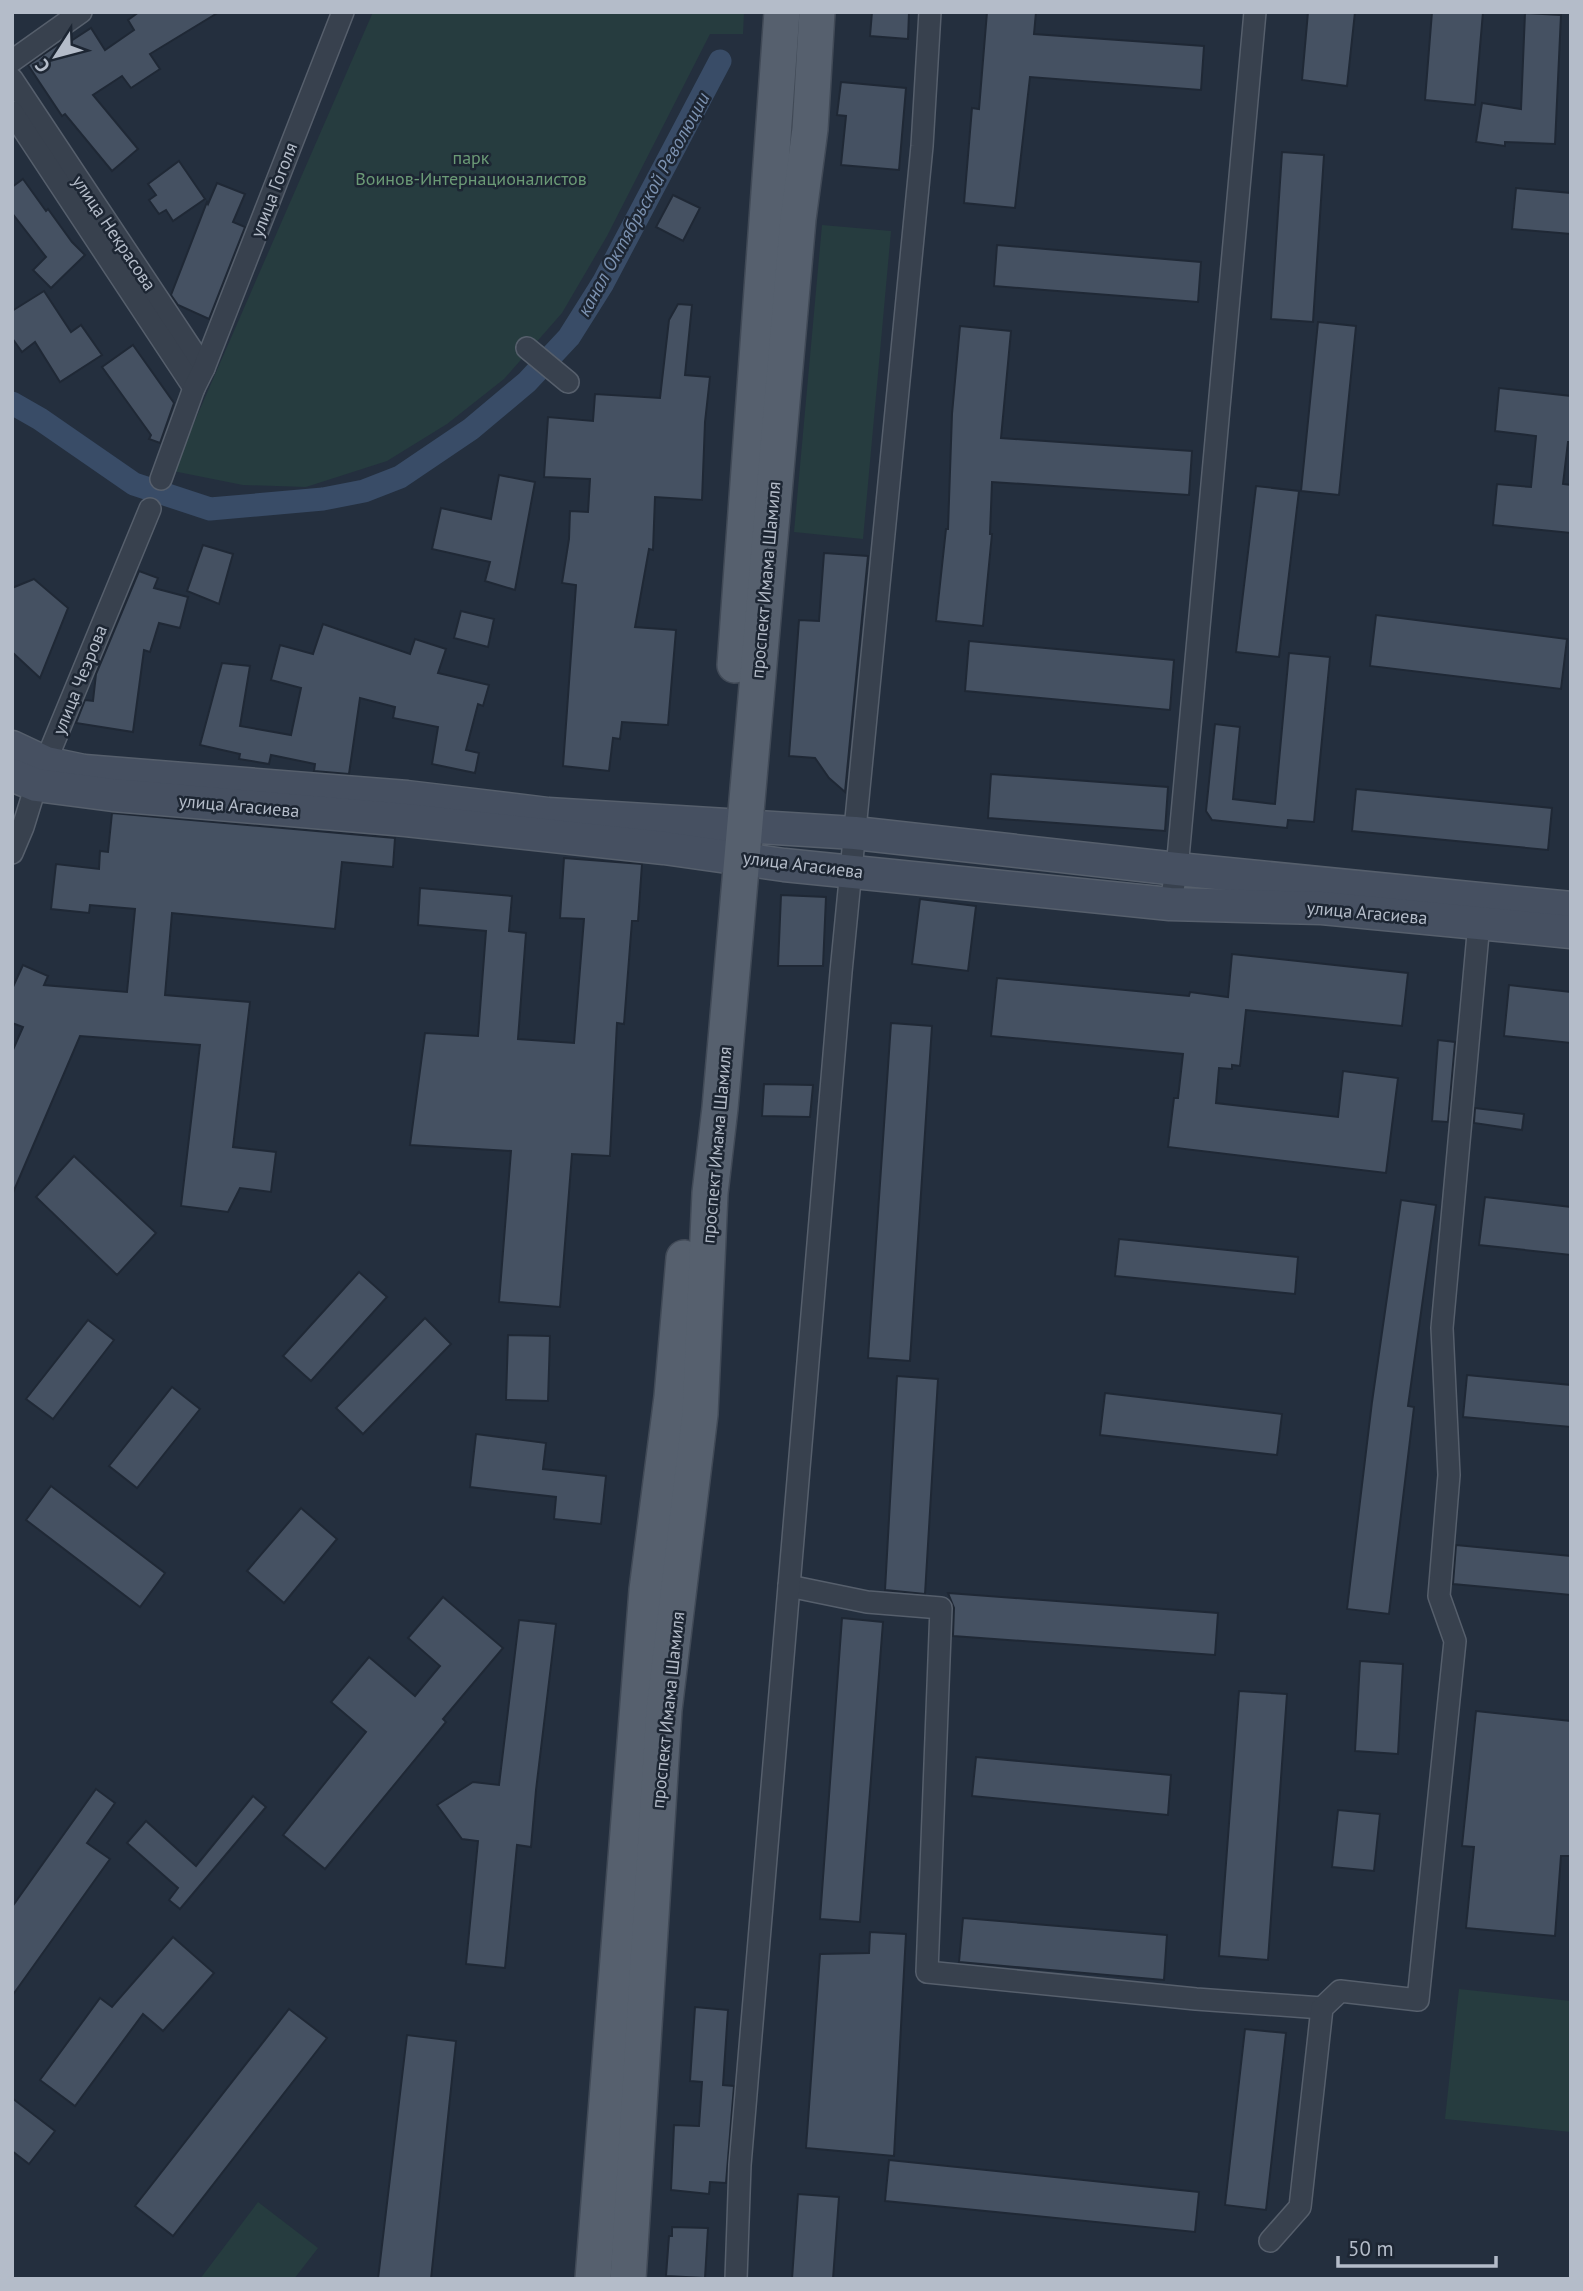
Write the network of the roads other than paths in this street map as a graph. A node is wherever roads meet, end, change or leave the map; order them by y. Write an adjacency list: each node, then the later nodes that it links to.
1 (81, 12): 7 (street)
2 (344, 12): 11 (street, улица Гоголя)
3 (782, 12): 20 (main road, проспект Имама Шамиля)
4 (817, 12): 20 (main road, проспект Имама Шамиля)
5 (930, 12): 19 (street)
6 (1255, 12): 22 (street)
7 (12, 61)
8 (12, 79): 11 (street, улица Некрасова)
9 (12, 112): 13 (street, улица Некрасова)
10 (527, 348): 12 (street)
11 (204, 368): 13 (street)
12 (569, 382)
13 (194, 388): 14 (street)
14 (161, 479)
15 (150, 509): 17 (street, улица Чеэрова)
16 (12, 747): 17 (main road, улица Агасиева)
17 (31, 774): 18 (street, улица Чеэрова); 20 (main road, улица Агасиева)
18 (18, 829): 21 (street, улица Чеэрова)
19 (855, 833): 20 (main road, улица Агасиева); 22 (main road, улица Агасиева); 23 (street)
20 (733, 841): 23 (main road, улица Агасиева); 31 (main road, проспект Имама Шамиля); 32 (main road, проспект Имама Шамиля)
21 (12, 853)
22 (1177, 869): 24 (street); 26 (main road, улица Агасиева)
23 (853, 872): 24 (main road, улица Агасиева); 28 (street)
24 (1170, 904): 26 (main road, улица Агасиева)
25 (1571, 908): 26 (main road, улица Агасиева)
26 (1480, 911): 27 (main road, улица Агасиева); 29 (street)
27 (1571, 932)
28 (789, 1586): 29 (street); 33 (street)
29 (1322, 2008): 30 (street)
30 (1270, 2241)
31 (593, 2279)
32 (628, 2279)
33 (736, 2279)

